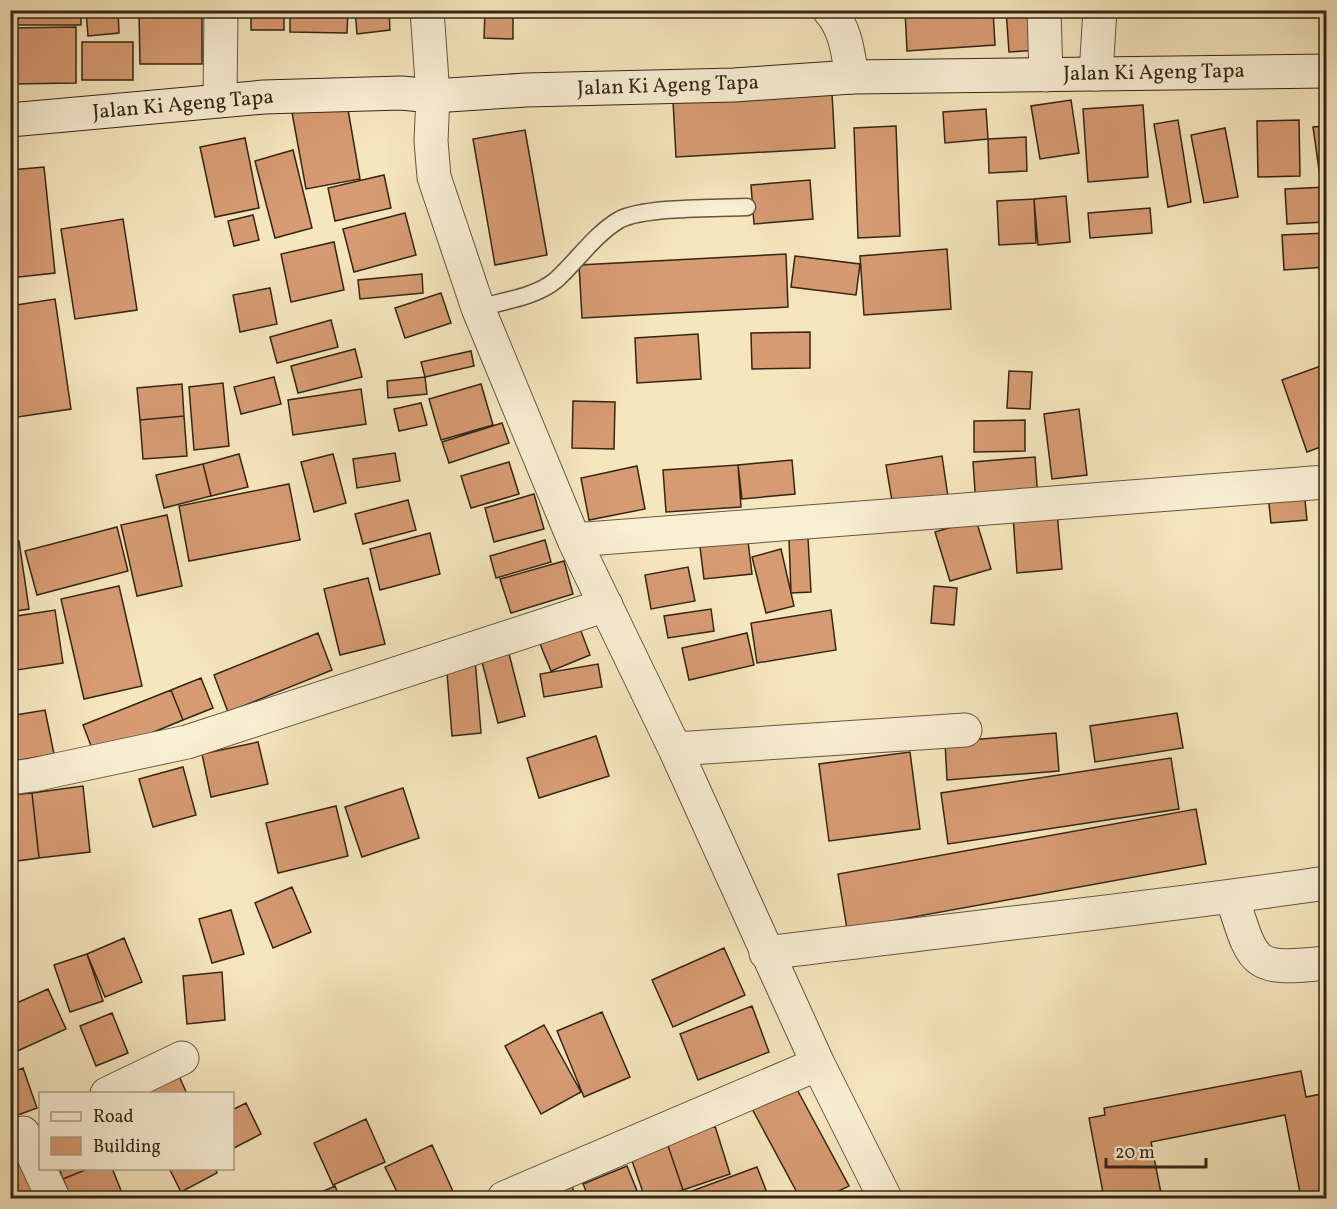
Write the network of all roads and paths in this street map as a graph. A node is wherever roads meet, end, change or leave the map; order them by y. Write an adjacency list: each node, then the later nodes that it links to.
1 (221, 10): 11 (street)
2 (426, 10): 10 (street)
3 (829, 10): 9 (street)
4 (1044, 10): 8 (street)
5 (1100, 10): 7 (street)
6 (1326, 70): 7 (street, Jalan Ki Ageng Tapa)
7 (1096, 74): 8 (street, Jalan Ki Ageng Tapa)
8 (1046, 75): 9 (street, Jalan Ki Ageng Tapa)
9 (852, 77): 10 (street, Jalan Ki Ageng Tapa)
10 (433, 96): 11 (street, Jalan Ki Ageng Tapa); 14 (street)
11 (220, 100): 12 (street, Jalan Ki Ageng Tapa)
12 (10, 120)
13 (747, 207): 14 (lane)
14 (478, 308): 16 (street)
15 (1326, 482): 16 (street)
16 (574, 540): 17 (street)
17 (606, 605): 19 (street); 20 (street)
18 (964, 730): 19 (street)
19 (675, 749): 23 (street)
20 (10, 778)
21 (1326, 884): 22 (street)
22 (1232, 897): 23 (street); 24 (street)
23 (766, 952): 26 (street)
24 (1326, 963)
25 (182, 1058): 27 (street)
26 (818, 1064): 31 (street); 33 (street)
27 (111, 1092)
28 (25, 1132): 29 (street)
29 (39, 1166)
30 (41, 1170): 32 (street)
31 (881, 1197)
32 (52, 1198)
33 (504, 1198)

